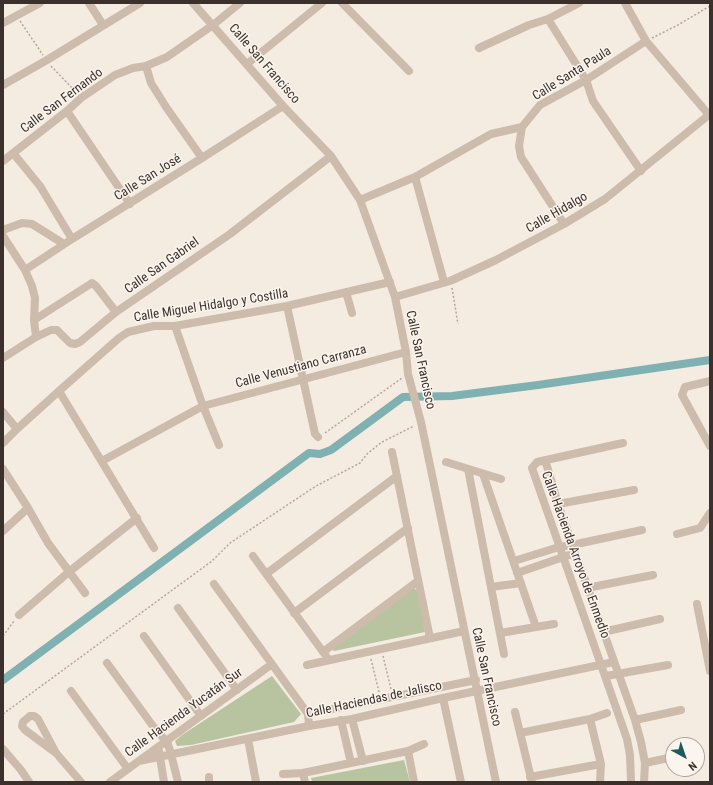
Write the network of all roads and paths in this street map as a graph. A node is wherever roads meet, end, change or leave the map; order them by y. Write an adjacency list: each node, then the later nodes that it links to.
1 (40, 3): 11 (street)
2 (89, 3): 14 (street)
3 (140, 3): 14 (street)
4 (193, 3): 15 (street, Calle San Francisco)
5 (240, 3): 15 (street, Calle San Fernando)
6 (322, 3): 19 (street)
7 (342, 3): 21 (street)
8 (579, 3): 12 (street)
9 (625, 3): 16 (street)
10 (710, 6): 16 (path)
11 (17, 16): 13 (street); 18 (path)
12 (548, 19): 17 (street); 22 (street)
13 (3, 24)
14 (103, 25): 18 (street)
15 (213, 25): 19 (street, Calle San Francisco); 20 (street, Calle San Fernando)
16 (646, 41): 22 (street, Calle Santa Paula); 27 (street)
17 (479, 48)
18 (47, 60): 23 (street); 24 (path)
19 (247, 64): 25 (street, Calle San Francisco)
20 (146, 66): 24 (street, Calle San Fernando); 31 (street)
21 (409, 71)
22 (586, 80): 28 (street, Calle Santa Paula); 32 (street)
23 (3, 85)
24 (81, 98): 26 (street, Calle San Fernando)
25 (283, 106): 30 (street, Calle San Francisco); 31 (street, Calle San José)
26 (67, 111): 29 (street, Calle San Fernando); 35 (street)
27 (709, 114): 32 (street, Calle Hidalgo)
28 (522, 127): 33 (street); 36 (street)
29 (6, 156): 39 (street)
30 (331, 156): 34 (street, Calle San Francisco); 47 (street, Calle San Gabriel)
31 (202, 158): 35 (street, Calle San José)
32 (641, 171): 36 (street, Calle Hidalgo)
33 (415, 177): 34 (street); 43 (street)
34 (360, 200): 42 (street, Calle San Francisco)
35 (130, 204): 39 (street, Calle San José)
36 (564, 224): 43 (street, Calle Hidalgo)
37 (3, 230): 40 (street)
38 (3, 236): 41 (street)
39 (72, 239): 40 (street, Calle San José)
40 (64, 244): 41 (street, Calle San José)
41 (25, 270): 49 (street)
42 (390, 282): 44 (street, Calle Miguel Hidalgo y Costilla); 45 (street, Calle San Francisco)
43 (447, 282): 45 (street, Calle Hidalgo); 50 (path)
44 (346, 292): 46 (street, Calle Miguel Hidalgo y Costilla); 48 (street)
45 (395, 297): 53 (street, Calle San Francisco)
46 (287, 306): 51 (street, Calle Miguel Hidalgo y Costilla); 56 (street)
47 (116, 312): 49 (street); 52 (street, Calle San Gabriel)
48 (352, 313)
49 (34, 320): 52 (street)
50 (458, 324)
51 (175, 326): 58 (street, Calle Miguel Hidalgo y Costilla); 59 (street)
52 (36, 337): 54 (street, Calle San Gabriel)
53 (406, 352): 55 (street, Calle San Francisco); 56 (street, Calle Venustiano Carranza)
54 (3, 358)
55 (408, 374): 61 (street, Calle San Francisco); 63 (path)
56 (303, 379): 59 (street, Calle Venustiano Carranza); 63 (street)
57 (710, 382): 67 (street)
58 (59, 390): 62 (street, Calle Miguel Hidalgo y Costilla); 69 (street)
59 (203, 406): 66 (street); 69 (street, Calle Venustiano Carranza)
60 (3, 412): 62 (street)
61 (420, 422): 109 (street, Calle San Francisco); 140 (path)
62 (17, 428): 64 (street, Calle Miguel Hidalgo y Costilla)
63 (318, 437)
64 (3, 443)
65 (623, 443): 70 (street)
66 (220, 445)
67 (710, 446)
68 (392, 452): 75 (street)
69 (102, 461): 81 (street)
70 (542, 461): 78 (street, Calle Hacienda Arroyo de Enmedio); 86 (street, Calle Hacienda Arroyo de Enmedio)
71 (446, 462): 73 (street)
72 (3, 469): 79 (street)
73 (468, 469): 74 (street); 99 (street)
74 (483, 474): 76 (street); 91 (street)
75 (397, 476): 82 (street); 94 (street)
76 (501, 479)
77 (634, 490): 78 (street)
78 (558, 504): 88 (street, Calle Hacienda Arroyo de Enmedio)
79 (28, 508): 84 (street); 92 (street)
80 (710, 513): 85 (street)
81 (137, 518): 87 (street); 92 (street)
82 (408, 528): 96 (street); 104 (street)
83 (642, 530): 88 (street)
84 (3, 531)
85 (677, 534)
86 (559, 547): 88 (street); 90 (street, Calle Hacienda Arroyo de Enmedio); 91 (street)
87 (154, 548)
88 (574, 549): 90 (street); 100 (street, Calle Hacienda Arroyo de Enmedio)
89 (253, 556): 94 (street)
90 (562, 557): 93 (street); 125 (street, Calle Hacienda Arroyo de Enmedio)
91 (514, 561): 93 (street)
92 (70, 572): 101 (street); 105 (street)
93 (517, 573): 97 (street)
94 (266, 574): 104 (street)
95 (653, 576): 100 (street)
96 (418, 581): 115 (street); 118 (street)
97 (521, 583): 99 (street); 108 (street)
98 (214, 584): 123 (street)
99 (491, 588): 112 (street)
100 (587, 588): 111 (street, Calle Hacienda Arroyo de Enmedio)
101 (85, 593)
102 (697, 604): 110 (street)
103 (178, 608): 131 (street)
104 (294, 613): 118 (street)
105 (19, 615): 113 (path)
106 (660, 619): 111 (street)
107 (554, 624): 108 (street)
108 (536, 627): 112 (street)
109 (464, 631): 115 (street); 130 (street, Calle San Francisco)
110 (706, 631): 127 (street)
111 (603, 632): 122 (street, Calle Hacienda Arroyo de Enmedio)
112 (500, 633): 119 (street)
113 (3, 636)
114 (144, 636): 142 (street)
115 (430, 638): 116 (street)
116 (381, 649): 117 (street); 134 (path)
117 (370, 651): 120 (street); 136 (path)
118 (323, 652): 120 (street)
119 (504, 654)
120 (329, 660): 124 (street)
121 (107, 662): 148 (street)
122 (614, 662): 125 (street, Calle Haciendas de Jalisco); 128 (street, Calle Hacienda Arroyo de Enmedio)
123 (272, 664): 131 (street, Calle Hacienda Yucatán Sur); 141 (street)
124 (307, 665)
125 (602, 665): 129 (street, Calle Hacienda Arroyo de Enmedio); 133 (street, Calle Haciendas de Jalisco)
126 (668, 665): 128 (street)
127 (710, 672)
128 (619, 674): 129 (street); 146 (street, Calle Hacienda Arroyo de Enmedio)
129 (606, 676): 180 (street, Calle Hacienda Arroyo de Enmedio)
130 (476, 680): 133 (street, Calle San Francisco); 134 (street, Calle Haciendas de Jalisco)
131 (237, 690): 142 (street, Calle Hacienda Yucatán Sur)
132 (71, 691): 165 (street)
133 (478, 691): 135 (street, Calle Haciendas de Jalisco); 178 (street, Calle San Francisco)
134 (393, 697): 136 (street, Calle Haciendas de Jalisco)
135 (443, 698): 143 (street, Calle Haciendas de Jalisco); 177 (street)
136 (381, 700): 141 (street, Calle Haciendas de Jalisco)
137 (681, 710): 146 (street)
138 (515, 712): 149 (street)
139 (607, 713): 144 (street)
140 (3, 714)
141 (308, 714): 147 (street)
142 (201, 716): 151 (street, Calle Hacienda Yucatán Sur)
143 (352, 719): 145 (street, Calle Haciendas de Jalisco); 161 (street)
144 (590, 719): 149 (street); 164 (street)
145 (341, 720): 147 (street, Calle Haciendas de Jalisco); 163 (street)
146 (635, 720): 162 (street, Calle Hacienda Arroyo de Enmedio)
147 (310, 726): 150 (street, Calle Haciendas de Jalisco)
148 (158, 733): 151 (street); 153 (street)
149 (520, 733): 168 (street)
150 (248, 739): 157 (street, Calle Haciendas de Jalisco); 174 (street)
151 (167, 741): 153 (street, Calle Hacienda Yucatán Sur); 157 (street)
152 (424, 744): 155 (street)
153 (159, 746): 158 (street); 160 (street, Calle Hacienda Yucatán Sur)
154 (4, 752): 169 (street)
155 (408, 752): 161 (street); 176 (street)
156 (56, 754): 156 (street); 170 (street)
157 (171, 754): 158 (street, Calle Haciendas de Jalisco); 173 (street)
158 (160, 757): 160 (street, Calle Haciendas de Jalisco); 172 (street)
159 (665, 758): 162 (street)
160 (139, 761): 165 (street, Calle Hacienda Yucatán Sur)
161 (363, 761): 163 (street)
162 (645, 762): 181 (street, Calle Hacienda Arroyo de Enmedio)
163 (351, 763): 166 (street)
164 (600, 764): 168 (street); 179 (street)
165 (128, 769): 171 (street, Calle Hacienda Yucatán Sur)
166 (303, 773): 167 (street); 175 (street)
167 (283, 774)
168 (531, 780)
169 (28, 782)
170 (81, 782)
171 (110, 782)
172 (164, 782)
173 (178, 782)
174 (256, 782)
175 (305, 782)
176 (414, 782)
177 (461, 782)
178 (496, 782)
179 (600, 782)
180 (631, 782)
181 (644, 782)

